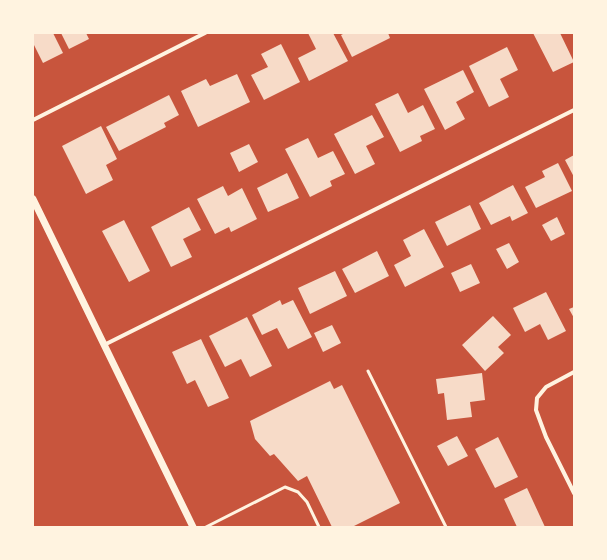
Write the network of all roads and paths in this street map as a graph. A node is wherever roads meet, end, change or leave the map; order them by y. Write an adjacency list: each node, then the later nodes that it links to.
1 (205, 33): 3 (street)
2 (574, 110): 5 (street)
3 (33, 120)
4 (33, 199): 5 (street)
5 (104, 345): 9 (street)
6 (368, 371): 12 (lane)
7 (574, 372): 8 (street)
8 (574, 493)
9 (193, 527)
10 (206, 527): 11 (lane)
11 (319, 527)
12 (446, 527)

